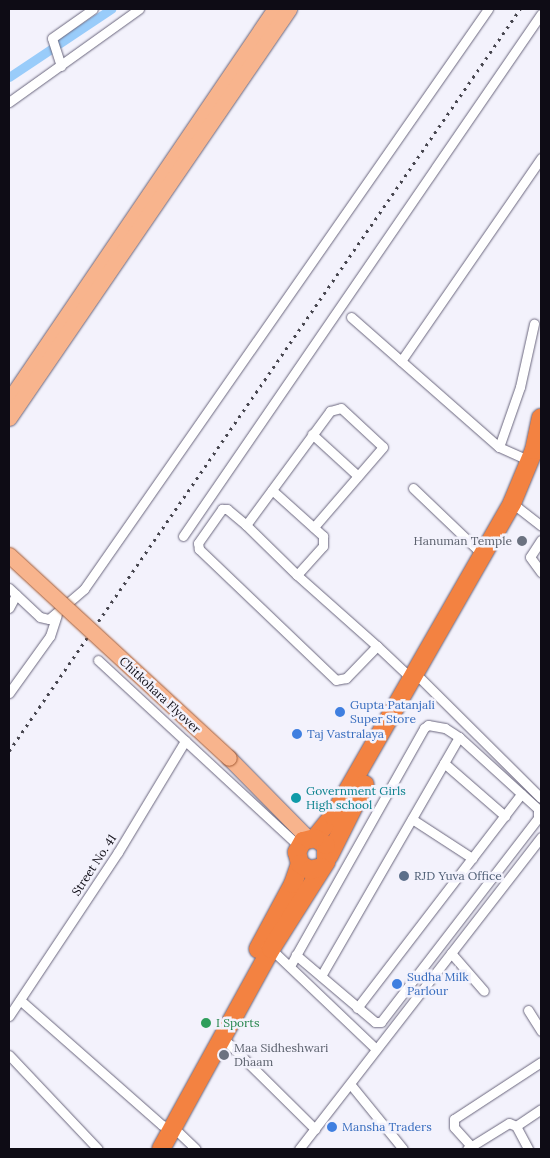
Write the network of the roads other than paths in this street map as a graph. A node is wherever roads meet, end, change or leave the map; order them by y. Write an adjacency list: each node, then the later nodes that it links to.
1 (93, 9): 7 (street)
2 (139, 9): 7 (street)
3 (275, 9): 13 (main road)
4 (289, 9): 14 (main road)
5 (488, 9): 35 (street)
6 (541, 14): 26 (street)
7 (61, 66): 8 (street)
8 (9, 102)
9 (541, 158): 12 (street)
10 (351, 317): 12 (street)
11 (534, 324): 17 (street)
12 (402, 361): 17 (street)
13 (9, 400)
14 (9, 418)
15 (541, 418): 18 (highway)
16 (312, 434): 19 (street); 19 (street); 21 (street)
17 (499, 447): 18 (street)
18 (537, 455): 22 (highway)
19 (358, 476): 25 (street)
20 (413, 488): 29 (street)
21 (272, 490): 23 (street); 25 (street)
22 (516, 506): 24 (street); 29 (highway); 38 (highway)
23 (246, 525): 31 (street); 36 (street)
24 (541, 526)
25 (314, 527): 31 (street)
26 (183, 536)
27 (541, 540): 30 (street)
28 (9, 555): 48 (main road, Chitkohara Flyover, bridge)
29 (483, 555): 38 (highway)
30 (541, 572)
31 (297, 575): 36 (street)
32 (9, 588): 33 (street)
33 (16, 595): 34 (street); 35 (street)
34 (9, 608)
35 (57, 615): 39 (street)
36 (377, 646): 38 (street)
37 (98, 660): 41 (street)
38 (417, 678): 44 (street); 48 (highway); 50 (highway)
39 (9, 693)
40 (458, 738): 42 (street); 43 (street); 54 (street)
41 (185, 741): 48 (street); 58 (street, Street No. 41)
42 (444, 763): 45 (street); 46 (street)
43 (521, 794): 45 (street); 59 (street)
44 (541, 798)
45 (505, 816): 49 (street)
46 (412, 819): 49 (street); 56 (street)
47 (541, 836): 53 (street)
48 (308, 841): 50 (highway); 51 (highway)
49 (472, 858): 59 (street)
50 (325, 862): 51 (highway); 52 (highway)
51 (300, 864): 70 (highway)
52 (272, 949): 55 (street); 63 (highway)
53 (451, 953): 57 (street); 64 (street)
54 (296, 955): 55 (street); 56 (street)
55 (290, 966): 64 (street)
56 (321, 976): 59 (street)
57 (484, 991)
58 (20, 1000): 61 (street, Street No. 41); 70 (street)
59 (357, 1008)
60 (528, 1010): 62 (street)
61 (9, 1016)
62 (541, 1032)
63 (222, 1037): 70 (highway); 71 (street)
64 (376, 1049): 67 (street)
65 (9, 1055): 73 (street)
66 (541, 1062): 72 (street)
67 (351, 1086): 71 (street); 78 (street)
68 (541, 1109): 69 (street)
69 (516, 1126): 72 (street); 79 (street)
70 (168, 1127): 74 (highway); 75 (highway); 76 (street)
71 (316, 1130): 77 (street)
72 (469, 1148)
73 (98, 1149)
74 (149, 1149)
75 (161, 1149)
76 (196, 1149)
77 (299, 1149)
78 (403, 1149)
79 (528, 1149)

